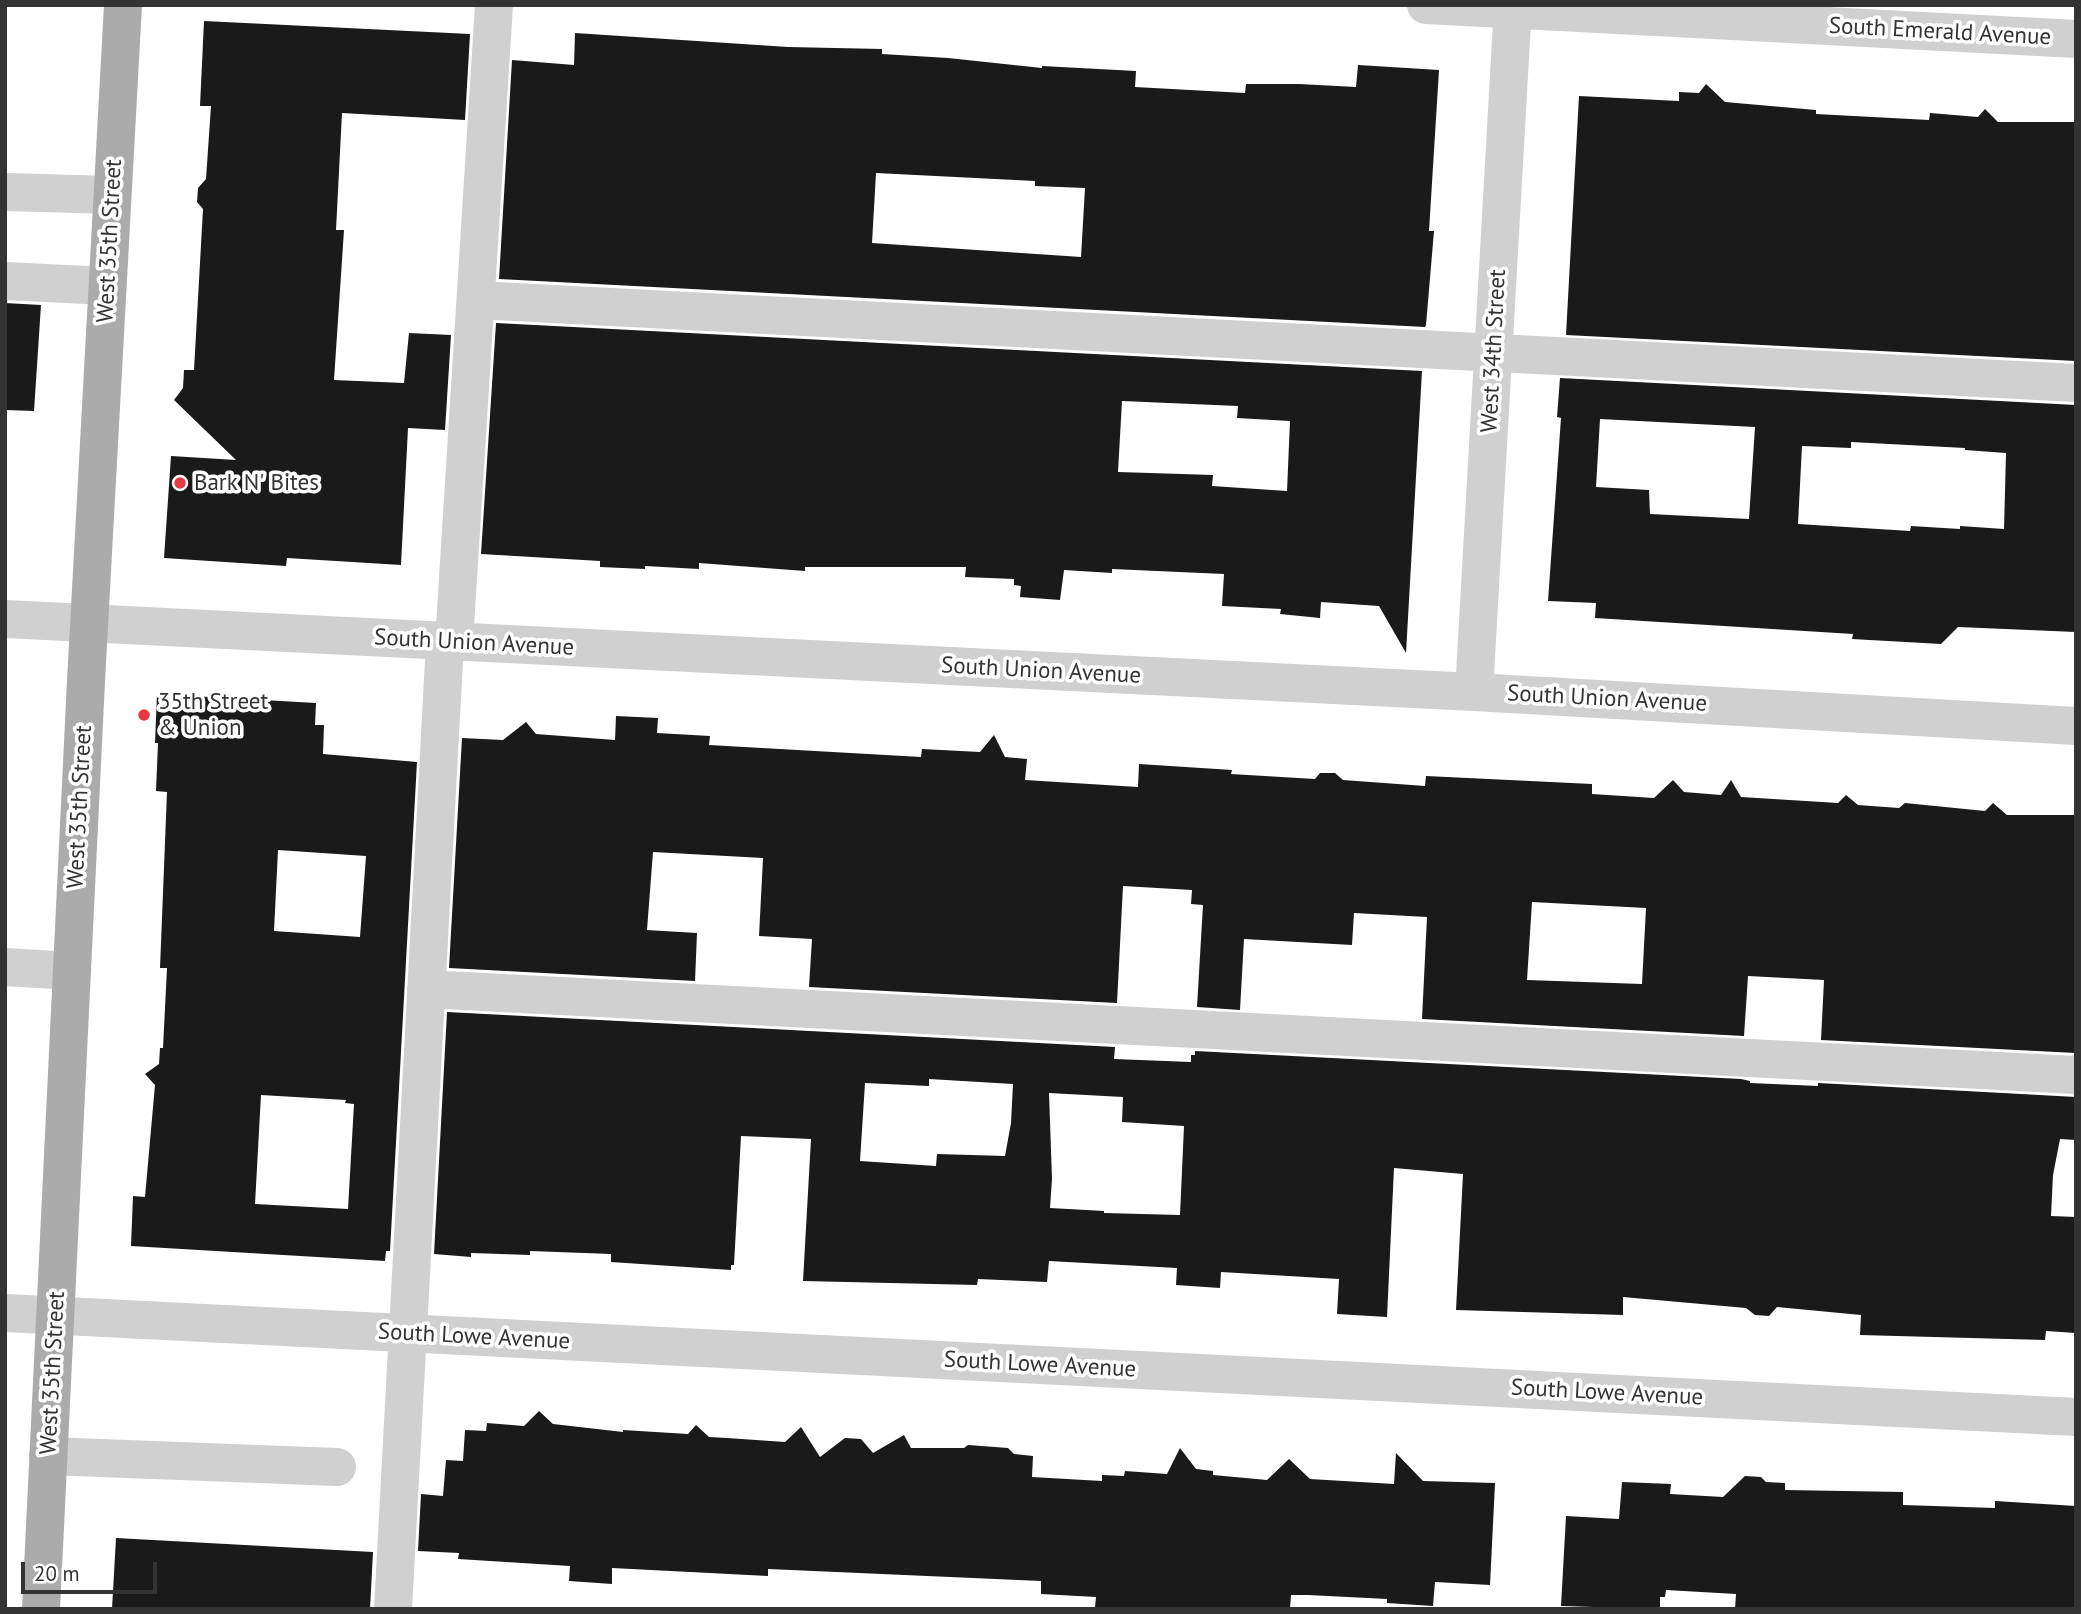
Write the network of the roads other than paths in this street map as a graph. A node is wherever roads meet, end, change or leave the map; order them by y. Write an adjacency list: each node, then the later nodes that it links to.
1 (123, 5): 7 (main road, West 35th Street)
2 (494, 5): 10 (street)
3 (1426, 5): 4 (street, South Emerald Avenue)
4 (1513, 7): 5 (street, South Emerald Avenue); 11 (street, West 34th Street)
5 (2076, 39)
6 (5, 192): 7 (street)
7 (112, 195): 9 (main road, West 35th Street)
8 (5, 281): 9 (street)
9 (107, 286): 14 (main road, West 35th Street)
10 (476, 300): 11 (street); 15 (street)
11 (1494, 353): 12 (street); 16 (street, West 34th Street)
12 (2076, 383)
13 (5, 620): 14 (street, South Union Avenue)
14 (89, 624): 15 (street, South Union Avenue); 19 (main road, West 35th Street)
15 (450, 642): 16 (street, South Union Avenue); 20 (street)
16 (1474, 692): 17 (street, South Union Avenue)
17 (2076, 726)
18 (5, 967): 19 (street)
19 (72, 971): 23 (main road, West 35th Street)
20 (426, 989): 21 (street); 24 (street)
21 (2076, 1075)
22 (5, 1312): 23 (street, South Lowe Avenue)
23 (55, 1315): 24 (street, South Lowe Avenue); 26 (main road, West 35th Street)
24 (408, 1333): 25 (street, South Lowe Avenue); 29 (street)
25 (2076, 1417)
26 (48, 1456): 27 (street); 28 (main road, West 35th Street)
27 (337, 1467)
28 (41, 1609)
29 (393, 1609)

